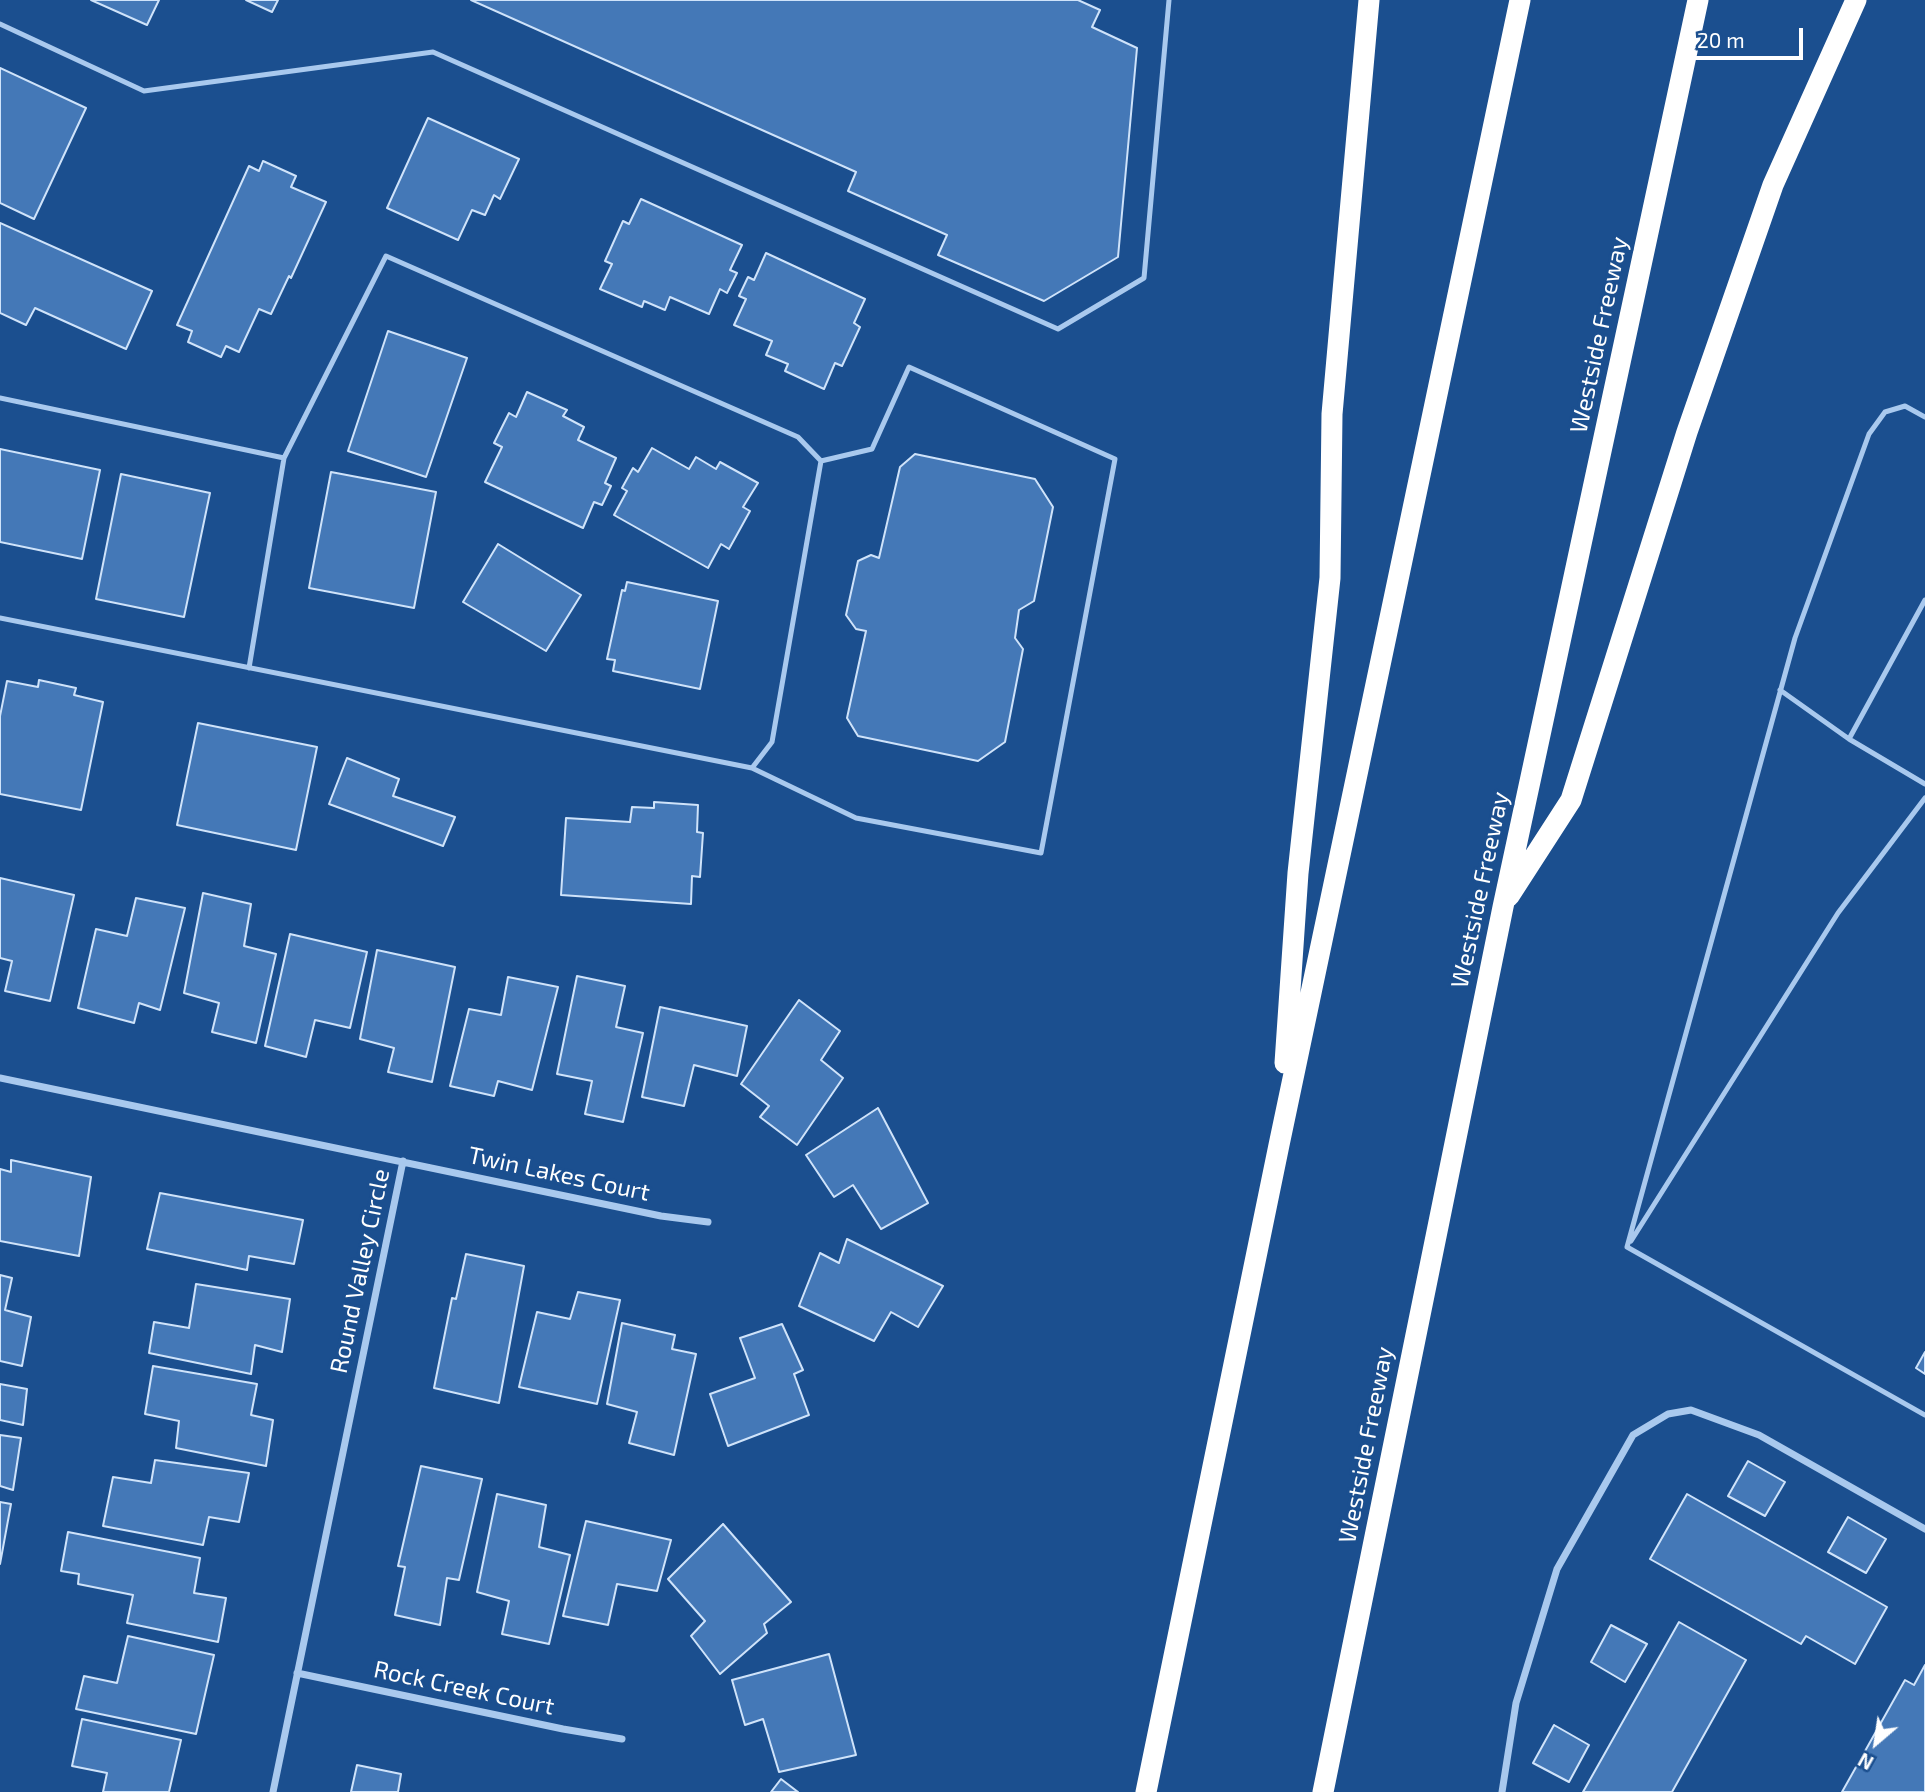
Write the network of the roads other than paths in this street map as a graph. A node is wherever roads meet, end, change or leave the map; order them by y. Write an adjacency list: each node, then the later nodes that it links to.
1 (1169, 0): 6 (lane)
2 (1369, 0): 21 (highway)
3 (1520, 0): 21 (highway)
4 (1698, 0): 19 (highway, Westside Freeway)
5 (1856, 0): 19 (highway)
6 (0, 24)
7 (0, 398): 9 (lane)
8 (1925, 416): 14 (lane)
9 (284, 458): 10 (lane); 13 (lane)
10 (821, 461): 16 (lane); 16 (lane)
11 (1925, 600): 15 (lane)
12 (0, 618): 13 (lane)
13 (249, 667): 16 (lane)
14 (1780, 690): 15 (lane); 24 (lane)
15 (1849, 739): 17 (lane)
16 (752, 768)
17 (1925, 784)
18 (1925, 798): 24 (lane)
19 (1503, 907): 31 (highway, Westside Freeway)
20 (0, 1078): 22 (street, Round Valley Circle)
21 (1279, 1145): 30 (highway)
22 (403, 1161): 23 (street, Twin Lakes Court); 27 (street, Round Valley Circle)
23 (708, 1223)
24 (1627, 1247): 25 (lane)
25 (1925, 1415)
26 (1925, 1529): 32 (street)
27 (297, 1673): 28 (street, Rock Creek Court); 29 (street, Round Valley Circle)
28 (622, 1738)
29 (273, 1792)
30 (1146, 1792)
31 (1323, 1792)
32 (1502, 1792)

